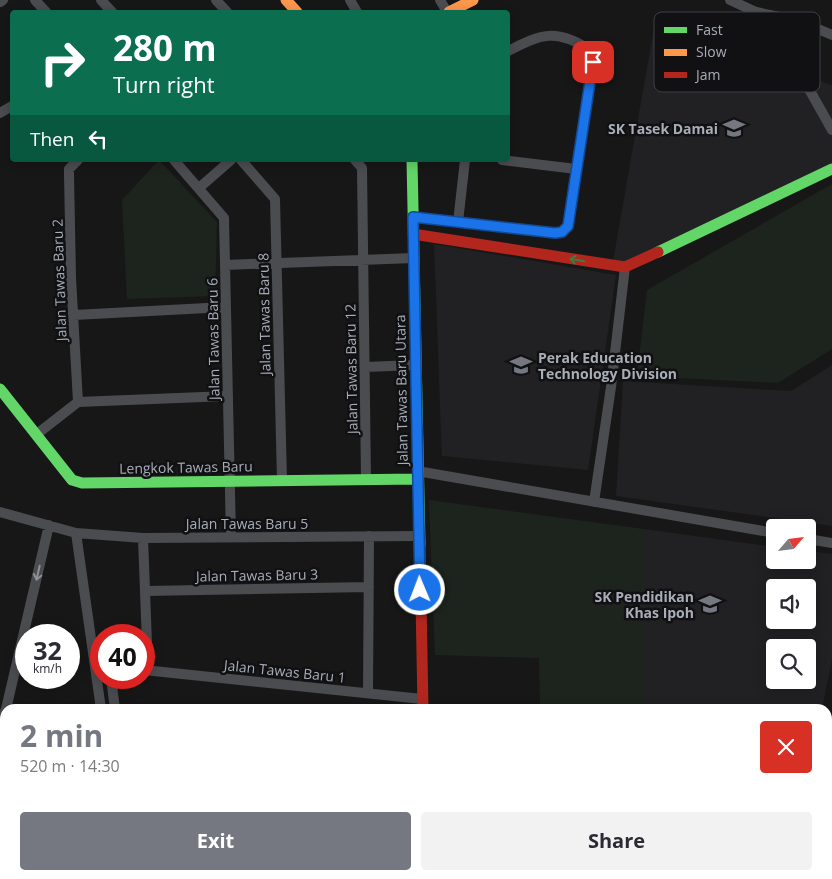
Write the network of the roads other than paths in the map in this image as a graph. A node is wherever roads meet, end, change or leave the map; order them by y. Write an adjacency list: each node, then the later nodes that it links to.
1 (35, 0): 7 (street)
2 (101, 0): 8 (street)
3 (216, 0): 9 (street)
4 (286, 0): 10 (main road)
5 (473, 0): 11 (main road)
6 (730, 0): 12 (street)
7 (44, 10)
8 (110, 10)
9 (225, 10)
10 (295, 10)
11 (452, 10)
12 (759, 12)
13 (820, 29): 14 (street)
14 (832, 34)
15 (510, 51): 26 (street)
16 (811, 92): 17 (street)
17 (832, 130)
18 (510, 161): 26 (street)
19 (76, 162): 38 (street, Jalan Tawas Baru 2)
20 (176, 162): 28 (street, Jalan Tawas Baru 6)
21 (229, 162): 28 (street)
22 (243, 162): 34 (street, Jalan Tawas Baru 8)
23 (357, 162): 33 (street, Jalan Tawas Baru 12)
24 (412, 162): 29 (main road, Jalan Tawas Baru Utara)
25 (465, 162): 30 (street)
26 (576, 169): 30 (street)
27 (832, 169): 36 (main road)
28 (199, 188): 35 (street, Jalan Tawas Baru 6)
29 (413, 217): 30 (street); 31 (main road, Jalan Tawas Baru Utara)
30 (458, 222)
31 (413, 234): 32 (main road, Jalan Tawas Baru Utara); 36 (main road, one-way to 31)
32 (414, 258): 33 (street); 39 (main road, Jalan Tawas Baru Utara)
33 (363, 260): 34 (street); 40 (street, Jalan Tawas Baru 12)
34 (276, 263): 35 (street); 47 (street, Jalan Tawas Baru 8)
35 (225, 265): 37 (street, Jalan Tawas Baru 6)
36 (625, 267): 49 (street)
37 (226, 307): 38 (street); 42 (street, Jalan Tawas Baru 6)
38 (74, 315): 43 (street, Jalan Tawas Baru 2)
39 (416, 365): 40 (street); 45 (main road, Jalan Tawas Baru Utara)
40 (364, 367): 46 (street, Jalan Tawas Baru 12)
41 (0, 389): 44 (main road, Lengkok Tawas Baru)
42 (228, 396): 43 (street); 48 (street, Jalan Tawas Baru 6)
43 (78, 402): 44 (street)
44 (37, 434): 48 (main road, Lengkok Tawas Baru)
45 (417, 475): 46 (main road, Lengkok Tawas Baru); 49 (street); 55 (main road, Jalan Tawas Baru Utara)
46 (366, 478): 47 (main road, Lengkok Tawas Baru)
47 (282, 480): 48 (main road, Lengkok Tawas Baru)
48 (230, 482): 56 (street, Jalan Tawas Baru 6)
49 (594, 502): 52 (street)
50 (0, 512): 51 (street, Jalan Tawas Baru 5)
51 (49, 525): 53 (street, Jalan Tawas Baru 5); 66 (street, one-way to 66)
52 (766, 532)
53 (76, 533): 57 (street, Jalan Tawas Baru 5); 67 (street)
54 (369, 536): 55 (street, Jalan Tawas Baru 5); 56 (street, Jalan Tawas Baru 5); 60 (street)
55 (419, 536): 69 (main road, Jalan Tawas Baru Utara)
56 (231, 537): 57 (street, Jalan Tawas Baru 5)
57 (143, 538): 61 (street)
58 (816, 540): 59 (street)
59 (832, 543)
60 (369, 586): 61 (street, Jalan Tawas Baru 3); 65 (street)
61 (146, 592): 62 (street)
62 (146, 624)
63 (155, 671): 65 (street, Jalan Tawas Baru 1)
64 (112, 689): 68 (street)
65 (368, 693): 69 (street, Jalan Tawas Baru 1)
66 (6, 704)
67 (100, 704)
68 (114, 704)
69 (423, 704)

